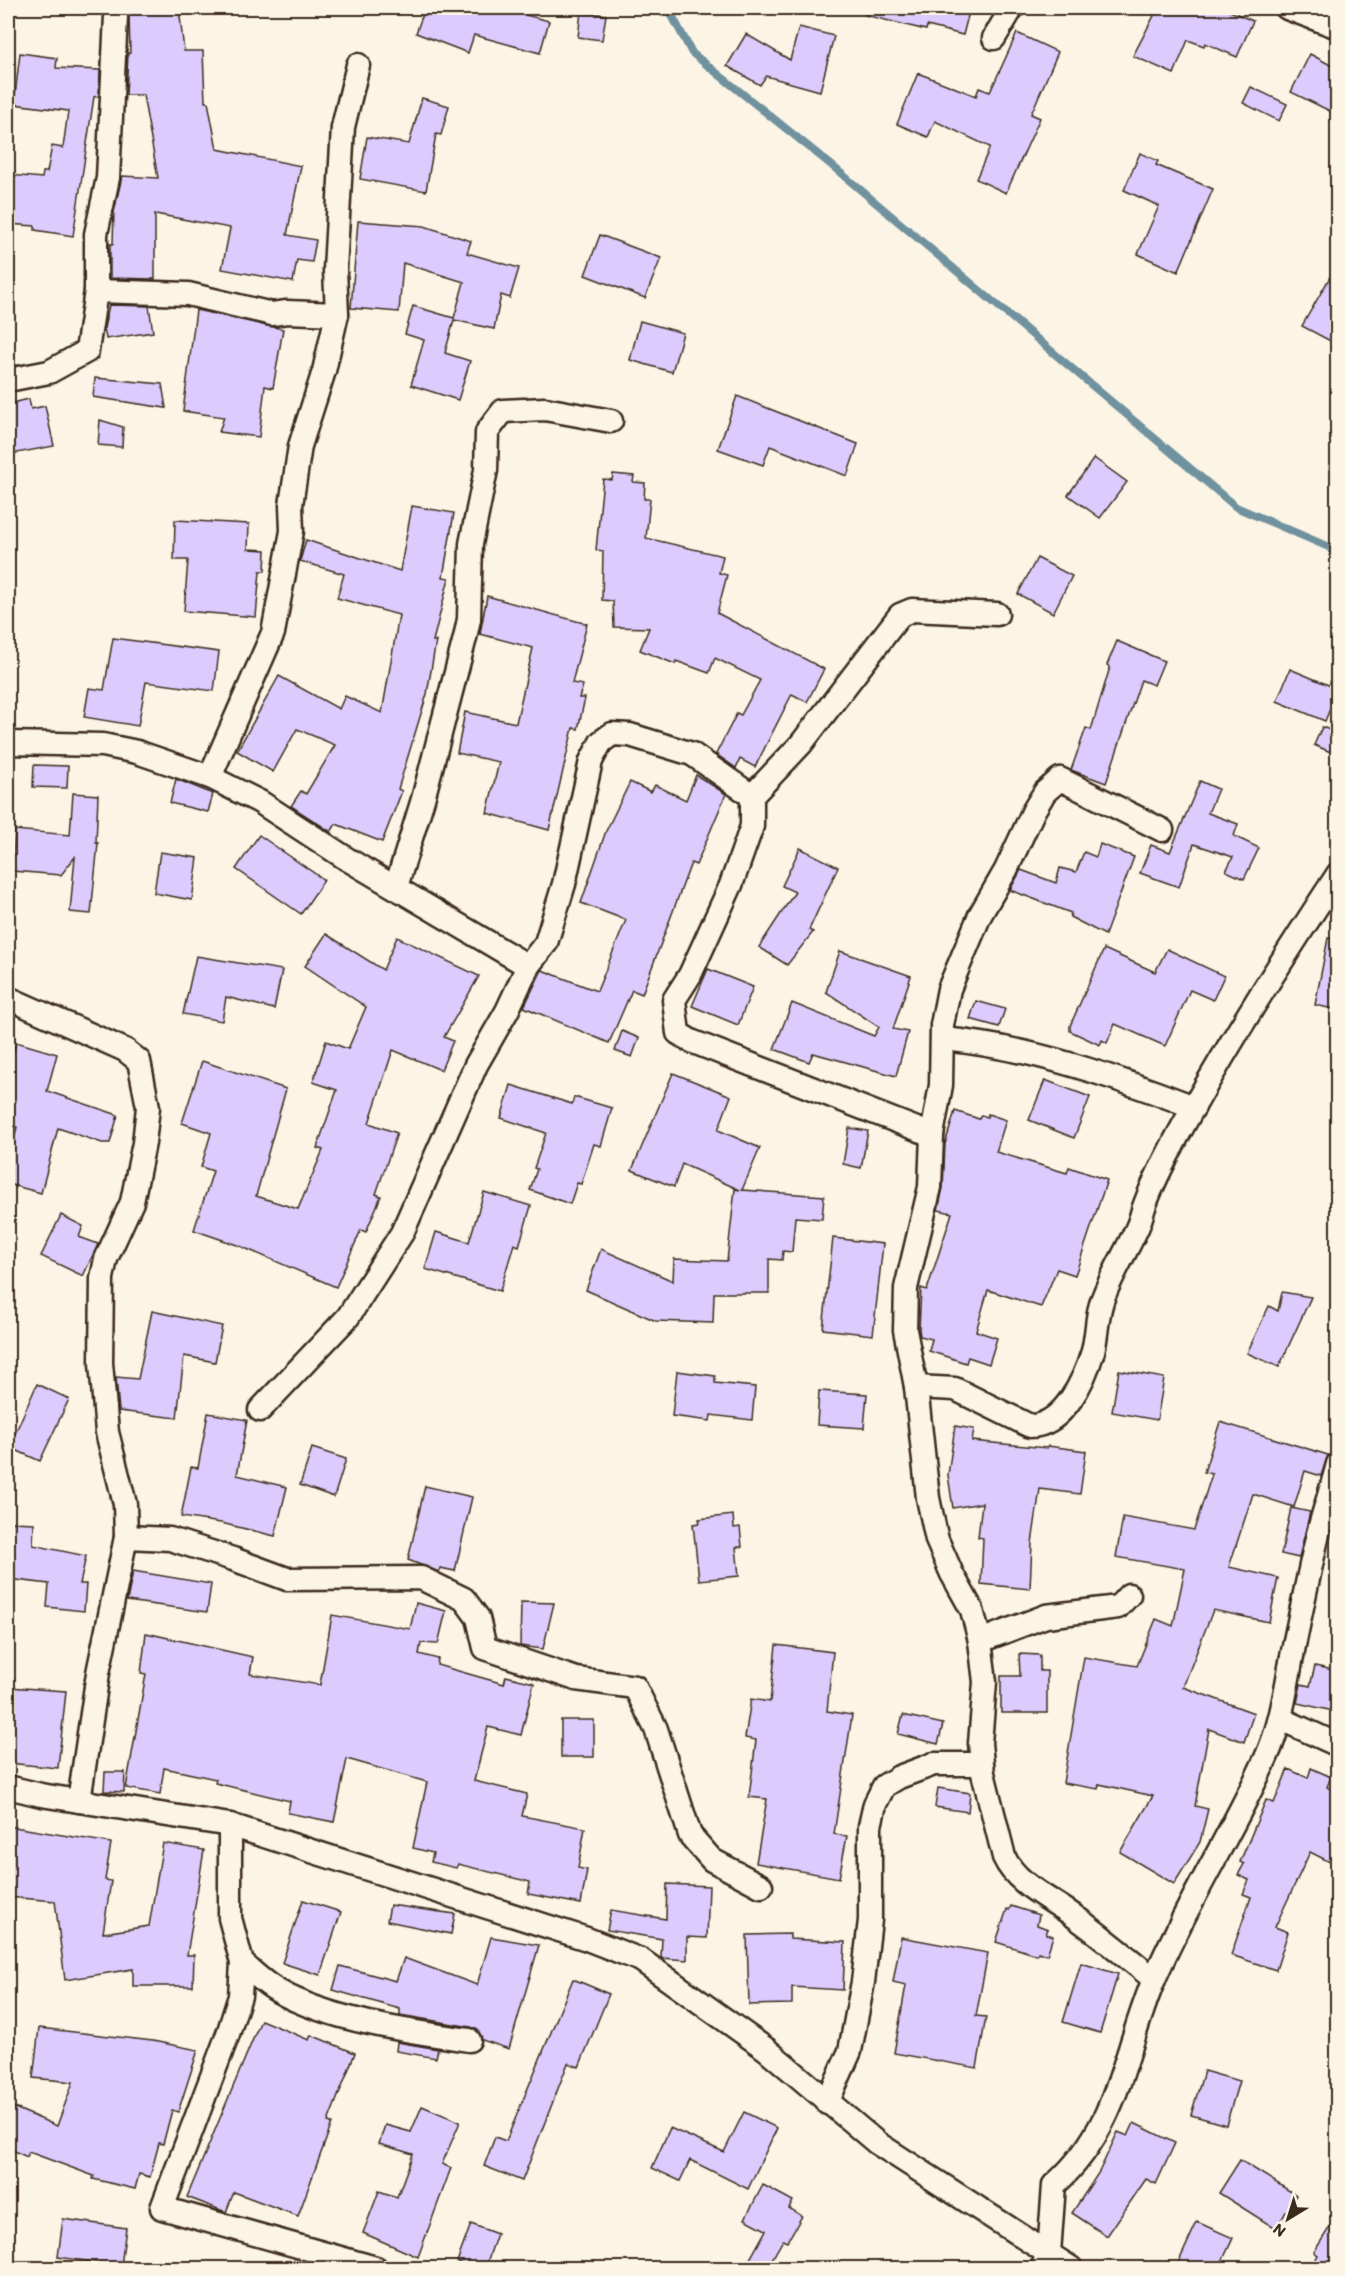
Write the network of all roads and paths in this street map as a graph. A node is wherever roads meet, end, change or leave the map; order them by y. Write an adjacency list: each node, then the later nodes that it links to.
1 (1012, 8): 5 (street)
2 (1287, 8): 4 (street)
3 (116, 16): 7 (street)
4 (1338, 27)
5 (994, 38)
6 (358, 65): 8 (street)
7 (96, 291): 8 (street); 9 (street)
8 (337, 314): 13 (street)
9 (8, 380)
10 (611, 421): 17 (street)
11 (997, 614): 14 (street)
12 (8, 743): 13 (street)
13 (210, 777): 17 (street)
14 (752, 796): 18 (street); 22 (street)
15 (1162, 830): 20 (street)
16 (1338, 874): 21 (street)
17 (396, 887): 18 (street)
18 (528, 966): 24 (street)
19 (8, 998): 27 (street)
20 (943, 1039): 21 (street); 22 (street)
21 (1194, 1107): 23 (street)
22 (932, 1135): 23 (street)
23 (916, 1387): 29 (street)
24 (260, 1410)
25 (1338, 1464): 26 (street)
26 (1332, 1509): 30 (street)
27 (126, 1537): 34 (street); 36 (street)
28 (1129, 1595): 29 (street)
29 (980, 1641): 32 (street)
30 (1281, 1719): 31 (street); 38 (street)
31 (1338, 1745)
32 (982, 1764): 38 (street); 40 (street)
33 (8, 1787): 34 (street)
34 (78, 1801): 35 (street)
35 (231, 1825): 37 (street); 40 (street)
36 (761, 1886)
37 (242, 1963): 39 (street); 42 (street)
38 (1154, 1979): 41 (street)
39 (469, 2040)
40 (827, 2103): 41 (street)
41 (1046, 2261): 43 (street)
42 (376, 2268)
43 (1071, 2268)

